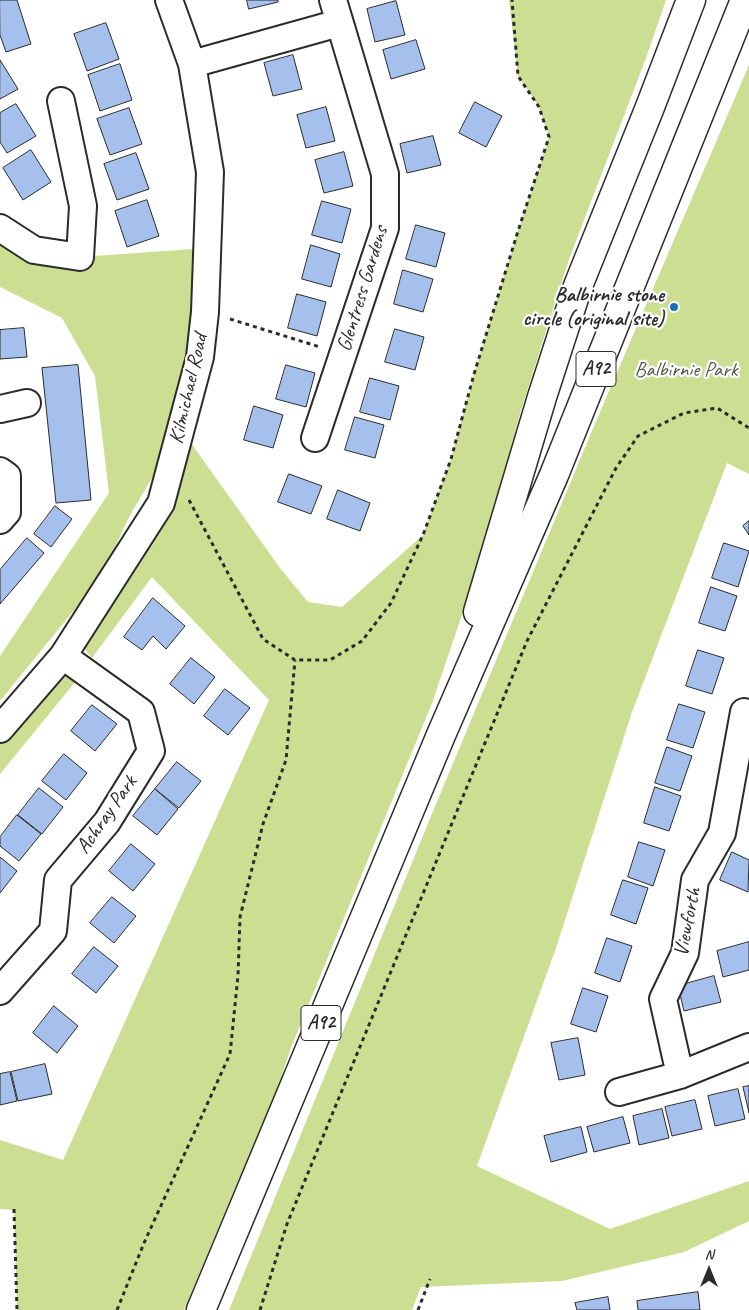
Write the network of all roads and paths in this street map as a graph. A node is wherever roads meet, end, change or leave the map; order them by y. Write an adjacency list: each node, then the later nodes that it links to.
1 (169, 0): 6 (street, Kilmichael Road)
2 (512, 0): 19 (path)
3 (691, 0): 22 (highway, A92)
4 (745, 0): 22 (highway, A92)
5 (336, 12): 6 (street, Glentress Gardens); 10 (street, Glentress Gardens)
6 (192, 64): 9 (street, Kilmichael Road)
7 (61, 101): 8 (street)
8 (0, 228)
9 (206, 312): 10 (path); 15 (street, Kilmichael Road)
10 (343, 354): 14 (street, Glentress Gardens)
11 (26, 403): 12 (street)
12 (0, 409)
13 (749, 428): 32 (path)
14 (316, 438)
15 (170, 467): 18 (street, Kilmichael Road); 19 (path)
16 (0, 471): 17 (street)
17 (0, 520)
18 (63, 656): 21 (street, Kilmichael Road); 23 (street, Achray Park)
19 (295, 660): 30 (path)
20 (744, 712): 25 (street, Viewforth)
21 (0, 730)
22 (441, 735): 31 (highway, A92)
23 (0, 991)
24 (749, 1047): 25 (street)
25 (680, 1074): 26 (street)
26 (619, 1092)
27 (14, 1209): 29 (path)
28 (430, 1279): 33 (path)
29 (17, 1310)
30 (116, 1310)
31 (201, 1310)
32 (260, 1310)
33 (418, 1310)

